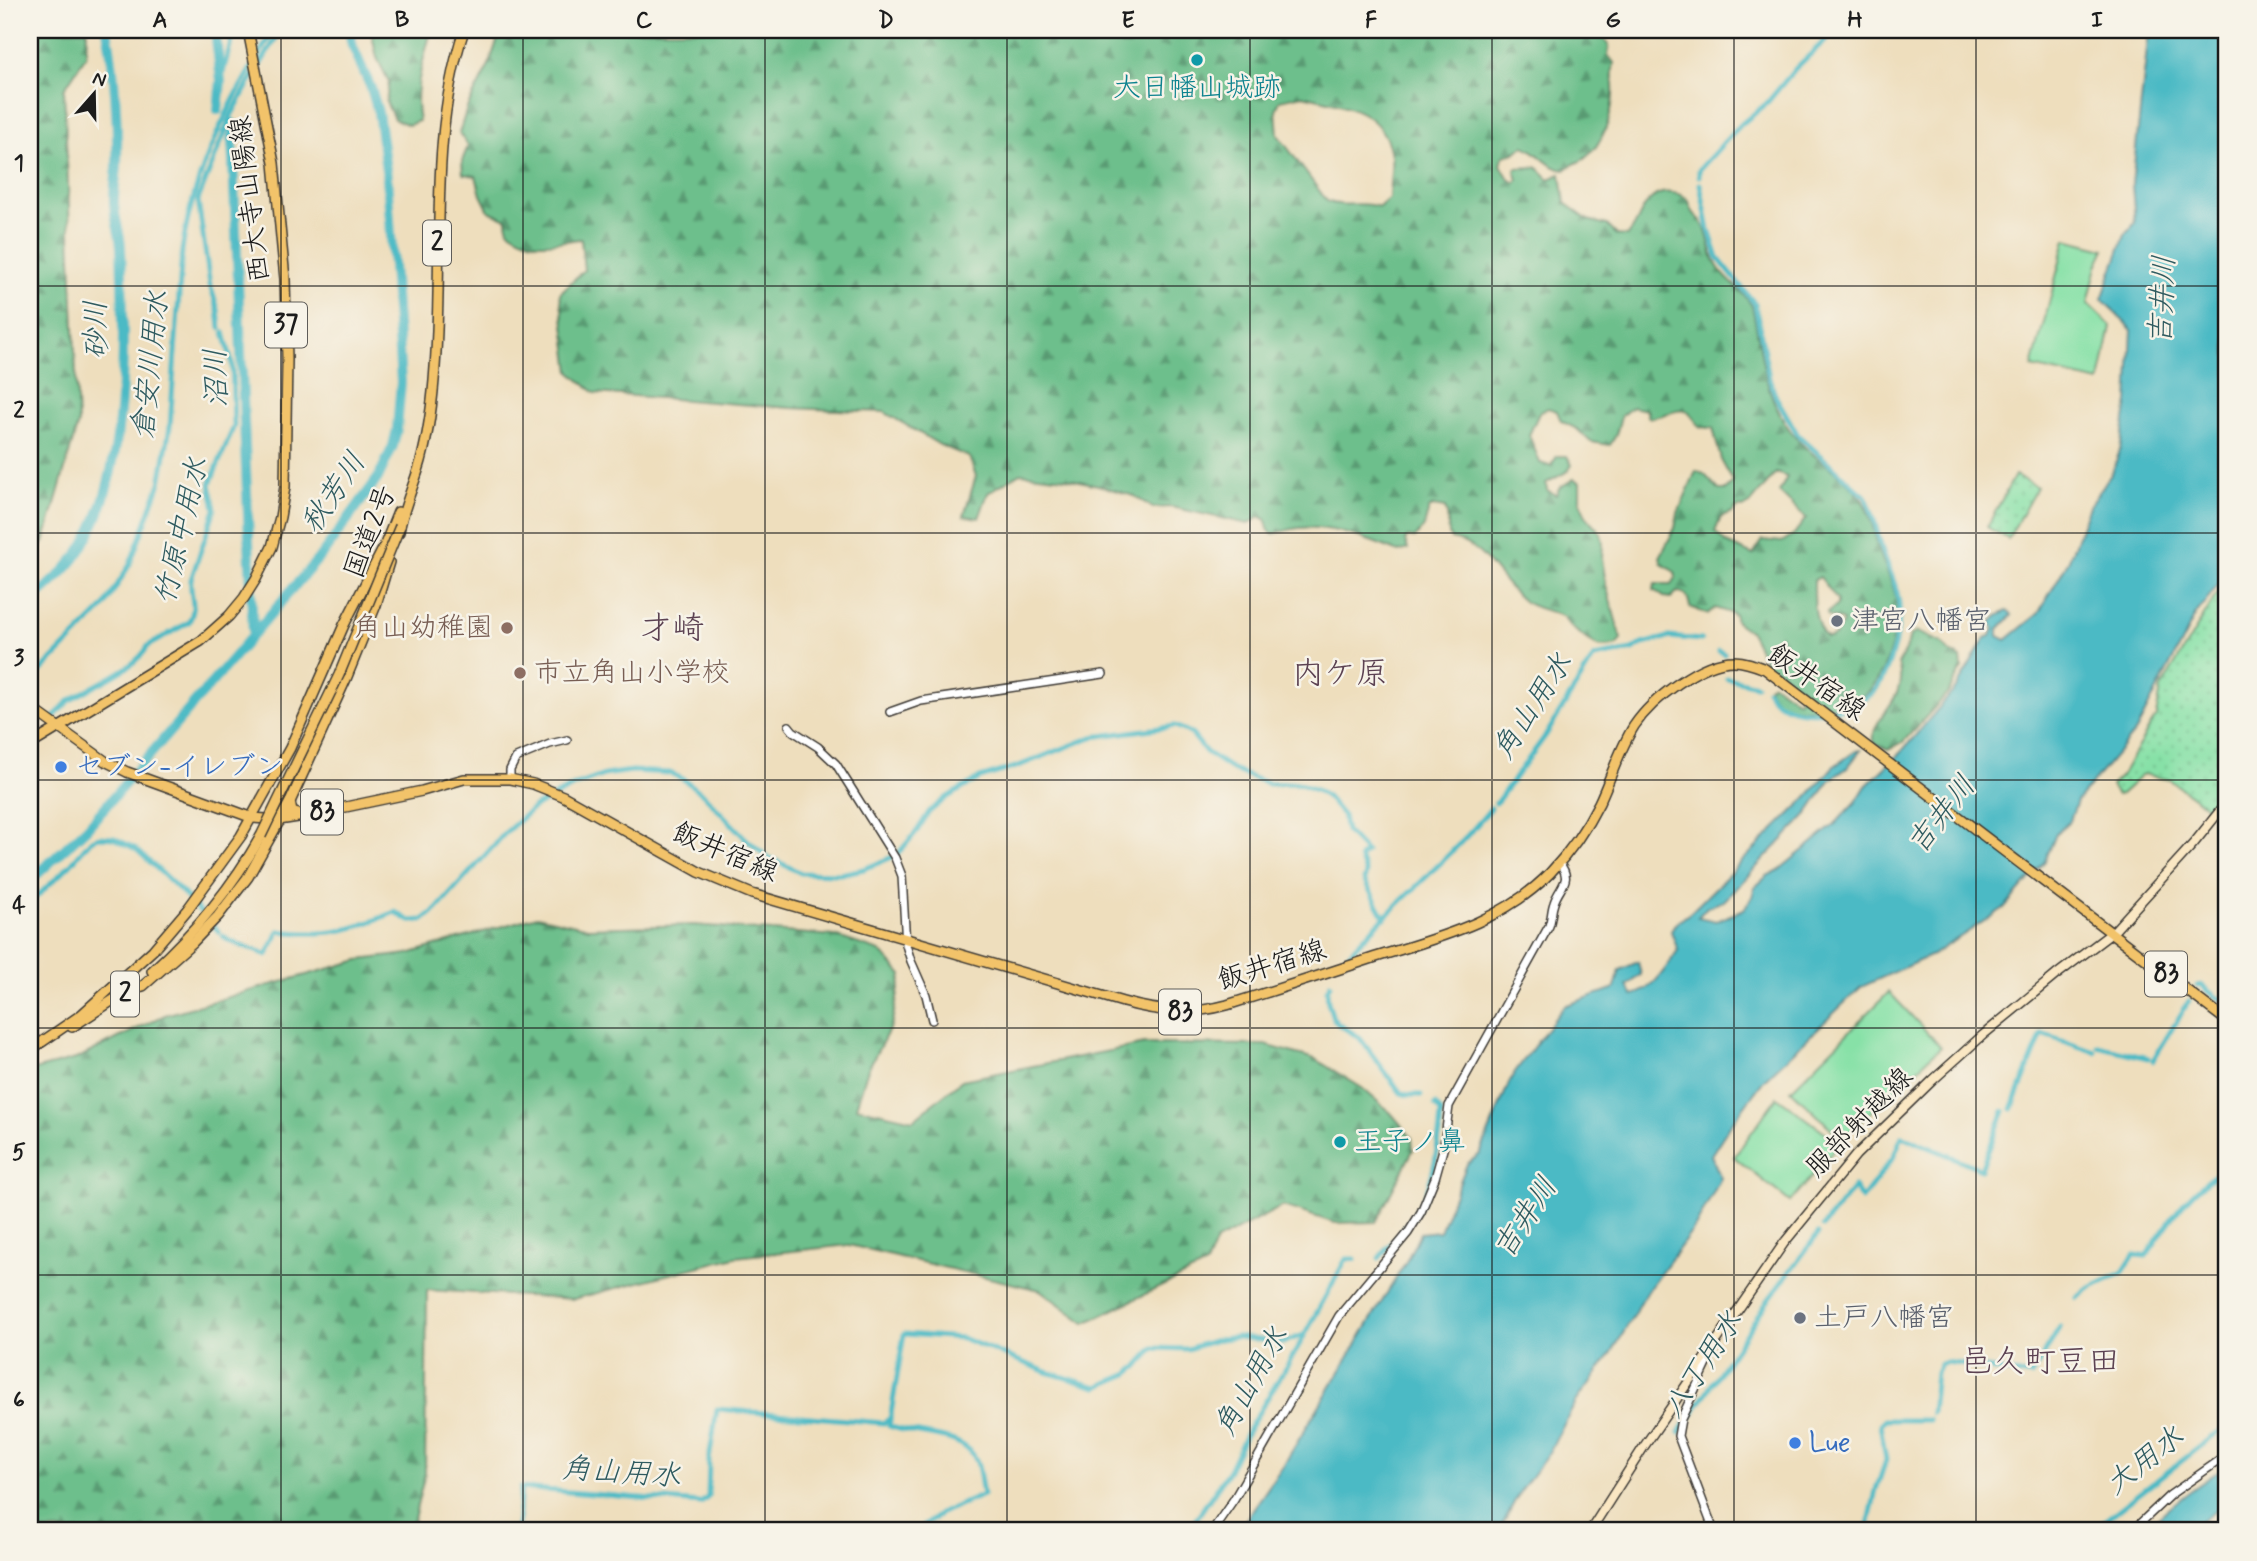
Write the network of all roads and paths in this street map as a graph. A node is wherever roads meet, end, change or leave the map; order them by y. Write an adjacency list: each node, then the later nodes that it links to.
1 (248, 30): 8 (main road, 西大寺山陽線 / 37)
2 (464, 30): 3 (main road, 国道2号 / 2)
3 (399, 520): 12 (main road, bridge); 15 (main road); 18 (main road, 国道2号 / 2, bridge)
4 (1103, 674): 6 (street)
5 (30, 706): 8 (main road, 飯井宿線 / 83)
6 (890, 712)
7 (789, 726): 20 (street)
8 (57, 728): 10 (main road, 西大寺山陽線 / 37); 15 (main road, 飯井宿線 / 83)
9 (567, 740): 11 (street)
10 (30, 745)
11 (510, 779): 14 (main road, 飯井宿線 / 83); 20 (main road, 飯井宿線 / 83)
12 (290, 802): 14 (main road); 16 (main road)
13 (2227, 802): 19 (main road, 服部射越線)
14 (304, 816): 16 (main road, 飯井宿線 / 83)
15 (253, 818): 16 (main road, 飯井宿線 / 83); 23 (main road)
16 (279, 820): 18 (main road)
17 (1559, 863): 19 (main road, 飯井宿線 / 83); 20 (main road, 飯井宿線 / 83); 26 (street)
18 (215, 913): 23 (main road, 2)
19 (2109, 930): 22 (main road, 飯井宿線 / 83); 24 (main road, 服部射越線)
20 (905, 937): 21 (street)
21 (932, 1020)
22 (2227, 1021)
23 (33, 1047)
24 (1719, 1338): 27 (main road, 服部射越線); 28 (street)
25 (2227, 1455): 29 (street)
26 (1212, 1531)
27 (1590, 1531)
28 (1714, 1531)
29 (2132, 1531)

